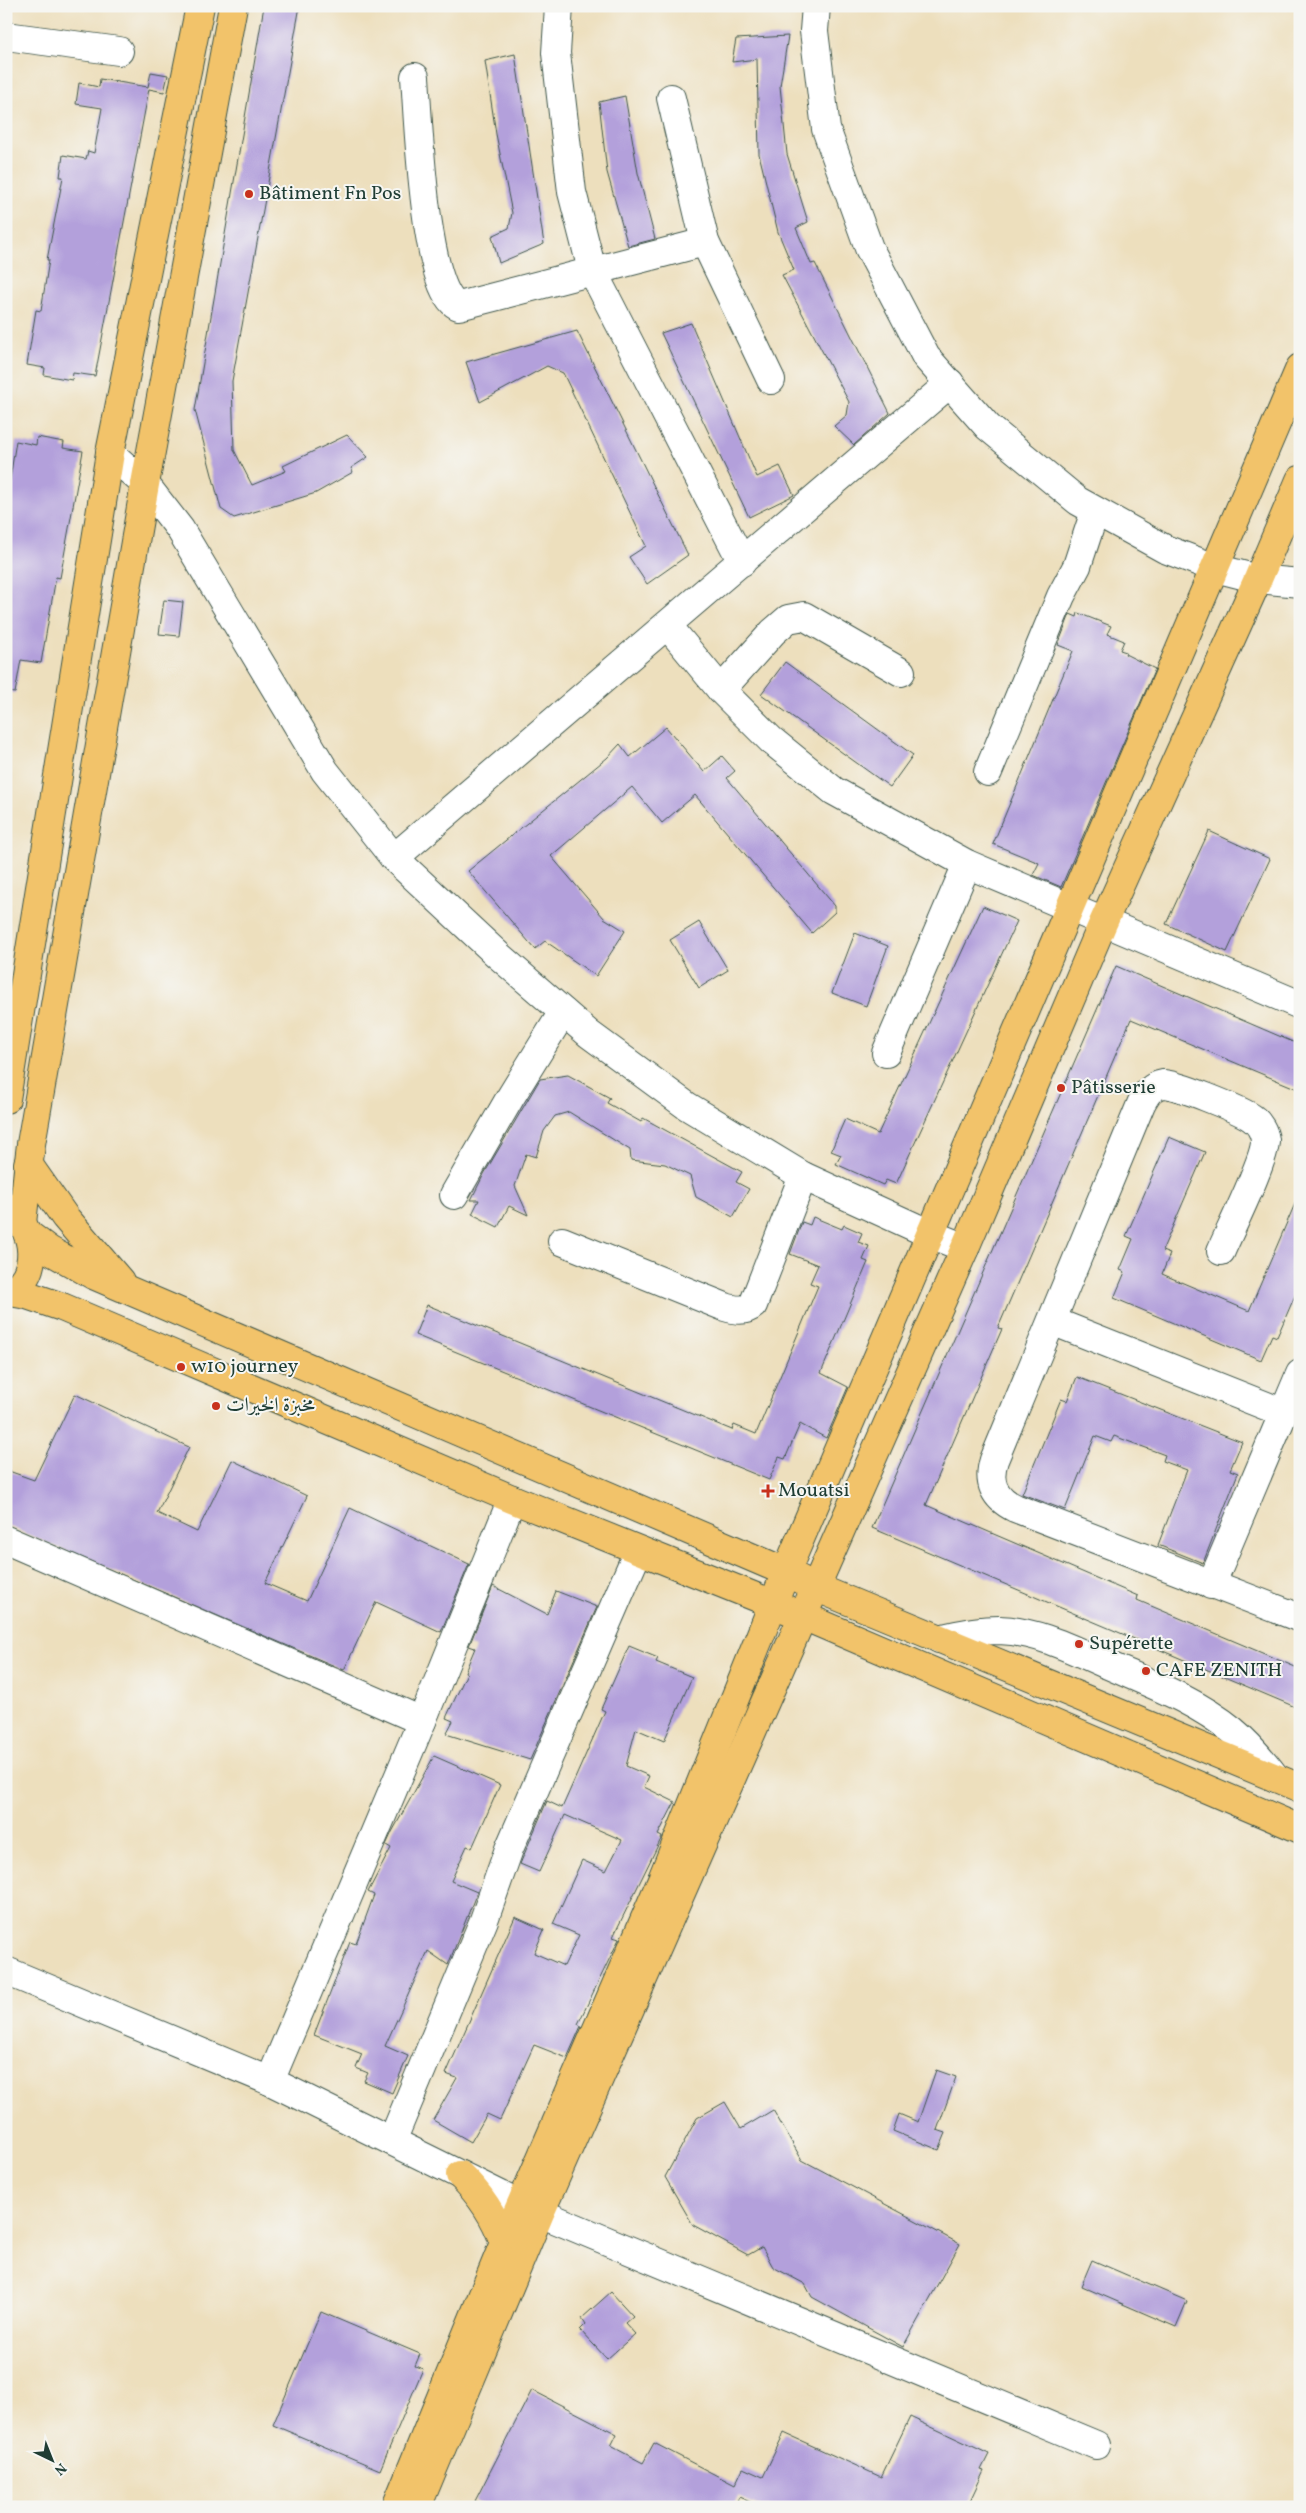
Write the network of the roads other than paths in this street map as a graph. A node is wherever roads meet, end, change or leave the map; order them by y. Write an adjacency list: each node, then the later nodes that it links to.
1 (200, 6): 14 (main road)
2 (232, 6): 16 (main road)
3 (559, 6): 10 (street)
4 (816, 6): 13 (street)
5 (6, 36): 6 (street)
6 (119, 51)
7 (415, 77): 10 (street)
8 (671, 98): 9 (street)
9 (705, 242): 10 (street); 12 (street)
10 (592, 270): 18 (street)
11 (1300, 368): 19 (main road)
12 (771, 380)
13 (950, 383): 17 (street); 18 (street)
14 (110, 453): 16 (street); 33 (main road)
15 (1300, 480): 20 (main road)
16 (145, 484): 26 (street); 34 (main road)
17 (1095, 511): 19 (street); 25 (street)
18 (742, 562): 22 (street)
19 (1215, 568): 20 (street); 28 (main road)
20 (1258, 579): 21 (street); 29 (main road)
21 (1300, 583)
22 (668, 626): 24 (street); 26 (street)
23 (901, 672): 24 (street)
24 (721, 690): 27 (street)
25 (988, 772)
26 (394, 858): 31 (street)
27 (966, 864): 28 (street); 32 (street)
28 (1069, 910): 29 (street); 38 (main road)
29 (1103, 923): 30 (street); 40 (main road)
30 (1300, 1005)
31 (564, 1012): 35 (street); 36 (street)
32 (886, 1053)
33 (6, 1099)
34 (28, 1164): 37 (main road); 42 (main road)
35 (803, 1176): 38 (street); 39 (street)
36 (454, 1195)
37 (19, 1223): 42 (main road); 43 (main road)
38 (930, 1234): 40 (street); 50 (main road)
39 (562, 1240)
40 (965, 1248): 52 (main road)
41 (1221, 1251): 44 (street)
42 (128, 1290): 50 (main road)
43 (8, 1293): 47 (main road)
44 (1052, 1321): 46 (street); 51 (street)
45 (1300, 1374): 46 (street)
46 (1284, 1412): 51 (street)
47 (512, 1499): 49 (main road); 57 (street)
48 (6, 1540): 57 (street)
49 (638, 1551): 53 (main road); 62 (street)
50 (786, 1572): 52 (main road); 53 (main road)
51 (1211, 1585): 55 (street)
52 (815, 1587): 54 (main road); 56 (main road)
53 (773, 1606): 54 (main road); 64 (main road)
54 (803, 1616): 59 (main road); 64 (main road)
55 (1300, 1618)
56 (939, 1639): 58 (main road); 58 (street)
57 (422, 1721): 61 (street)
58 (1288, 1783)
59 (1300, 1828)
60 (6, 1970): 61 (street)
61 (270, 2081): 62 (street)
62 (392, 2141): 63 (street)
63 (460, 2175): 64 (street); 65 (main road)
64 (530, 2209): 65 (main road); 66 (street); 68 (main road)
65 (504, 2243): 67 (main road)
66 (1096, 2445)
67 (396, 2507)
68 (417, 2507)

